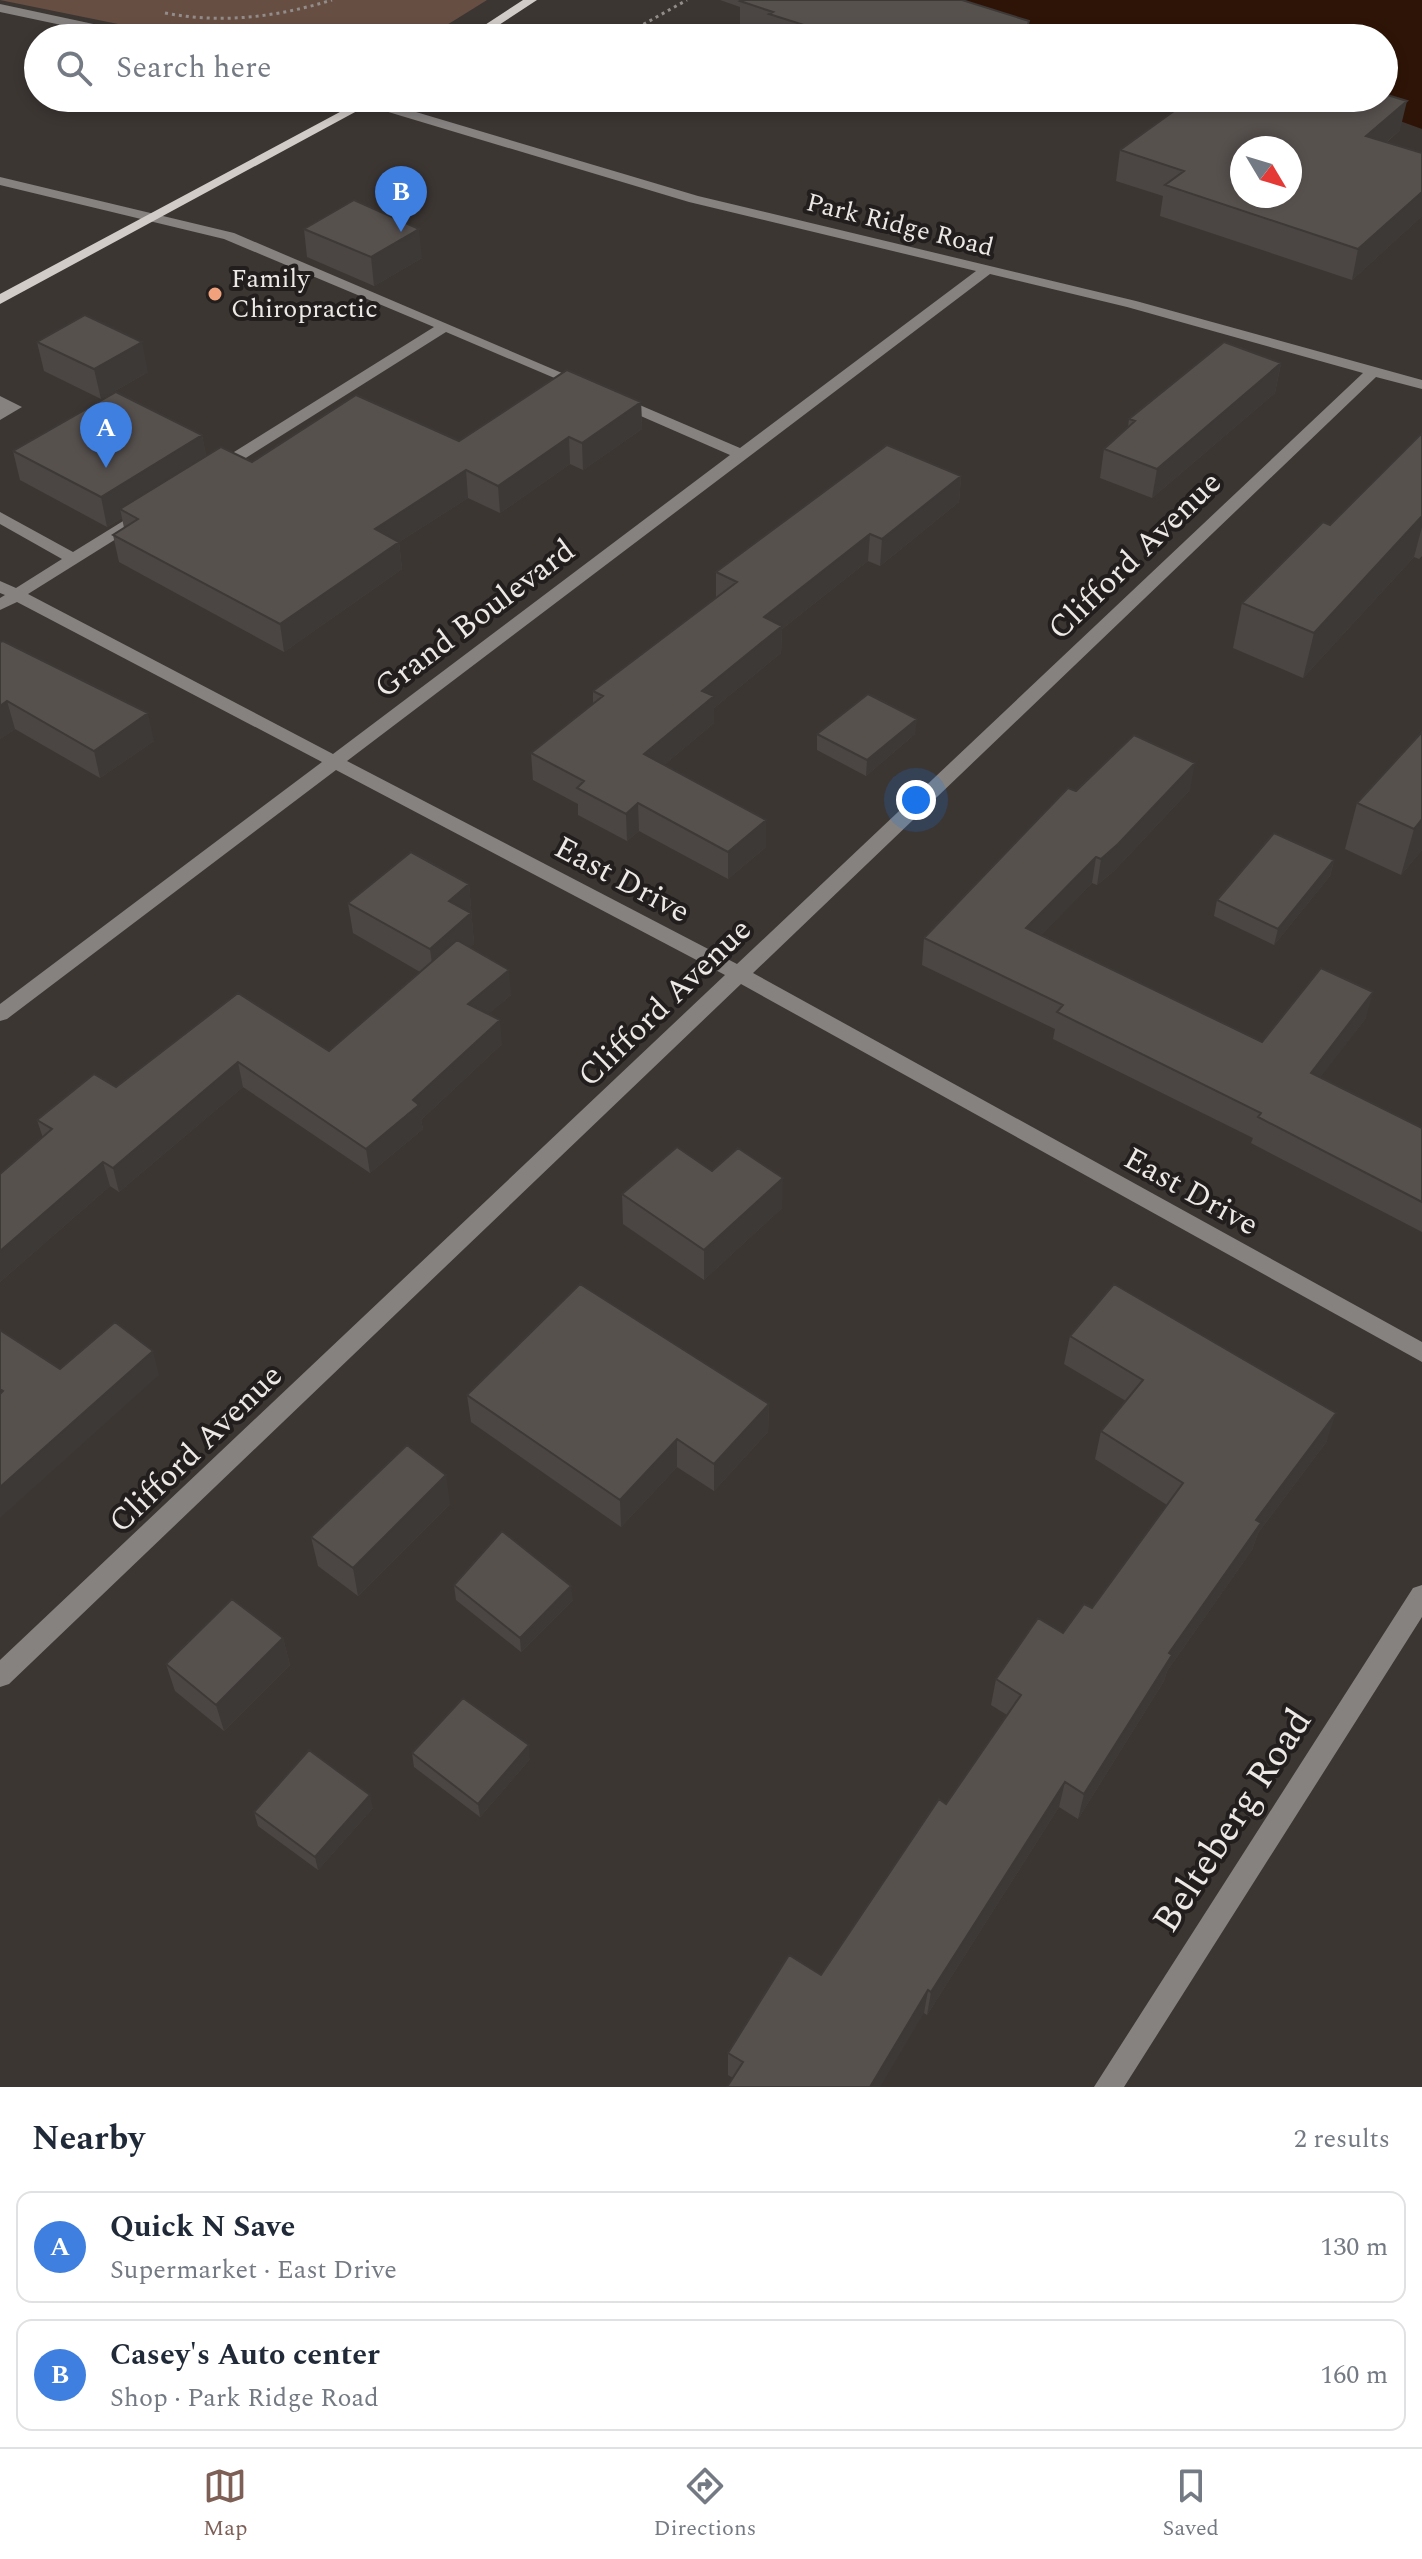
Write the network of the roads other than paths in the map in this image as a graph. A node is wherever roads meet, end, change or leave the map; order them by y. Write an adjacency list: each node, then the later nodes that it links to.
1 (531, 0): 4 (main road)
2 (0, 8): 3 (street)
3 (75, 24)
4 (493, 24)
5 (350, 112): 8 (main road)
6 (411, 112): 9 (street, Park Ridge Road)
7 (0, 181): 8 (street)
8 (156, 216): 10 (main road); 11 (street)
9 (985, 271): 12 (street, Park Ridge Road); 16 (street, Grand Boulevard)
10 (0, 300)
11 (446, 326): 16 (street); 17 (street)
12 (1372, 373): 13 (street, Park Ridge Road); 23 (street, Clifford Avenue)
13 (1422, 385)
14 (0, 401): 15 (street)
15 (0, 415)
16 (740, 454): 22 (street, Grand Boulevard)
17 (207, 476)
18 (154, 509): 20 (street)
19 (0, 517): 20 (street)
20 (74, 559): 21 (street)
21 (6, 595): 22 (street, East Drive)
22 (335, 763): 23 (street, East Drive); 24 (street, Grand Boulevard)
23 (739, 974): 25 (street, East Drive); 27 (street, Clifford Avenue)
24 (0, 1014)
25 (1422, 1353)
26 (1422, 1596): 28 (street, Belteberg Road)
27 (0, 1676)
28 (1108, 2087)

